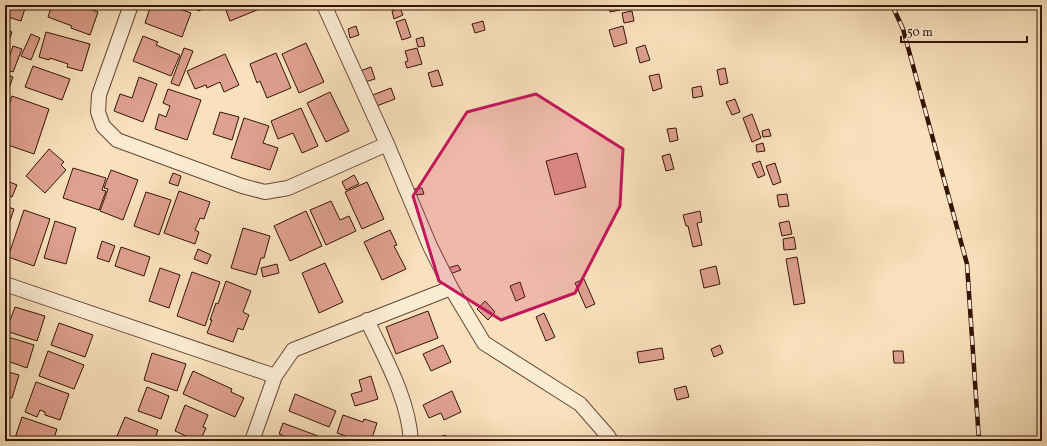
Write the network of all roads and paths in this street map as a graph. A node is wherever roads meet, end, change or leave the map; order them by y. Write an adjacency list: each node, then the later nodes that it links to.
1 (131, 5): 3 (street)
2 (324, 5): 3 (street)
3 (387, 144): 5 (street)
4 (5, 284): 7 (street)
5 (451, 288): 6 (street); 10 (street)
6 (367, 320): 7 (street); 9 (street)
7 (275, 376): 8 (street)
8 (252, 441)
9 (411, 441)
10 (610, 441)

